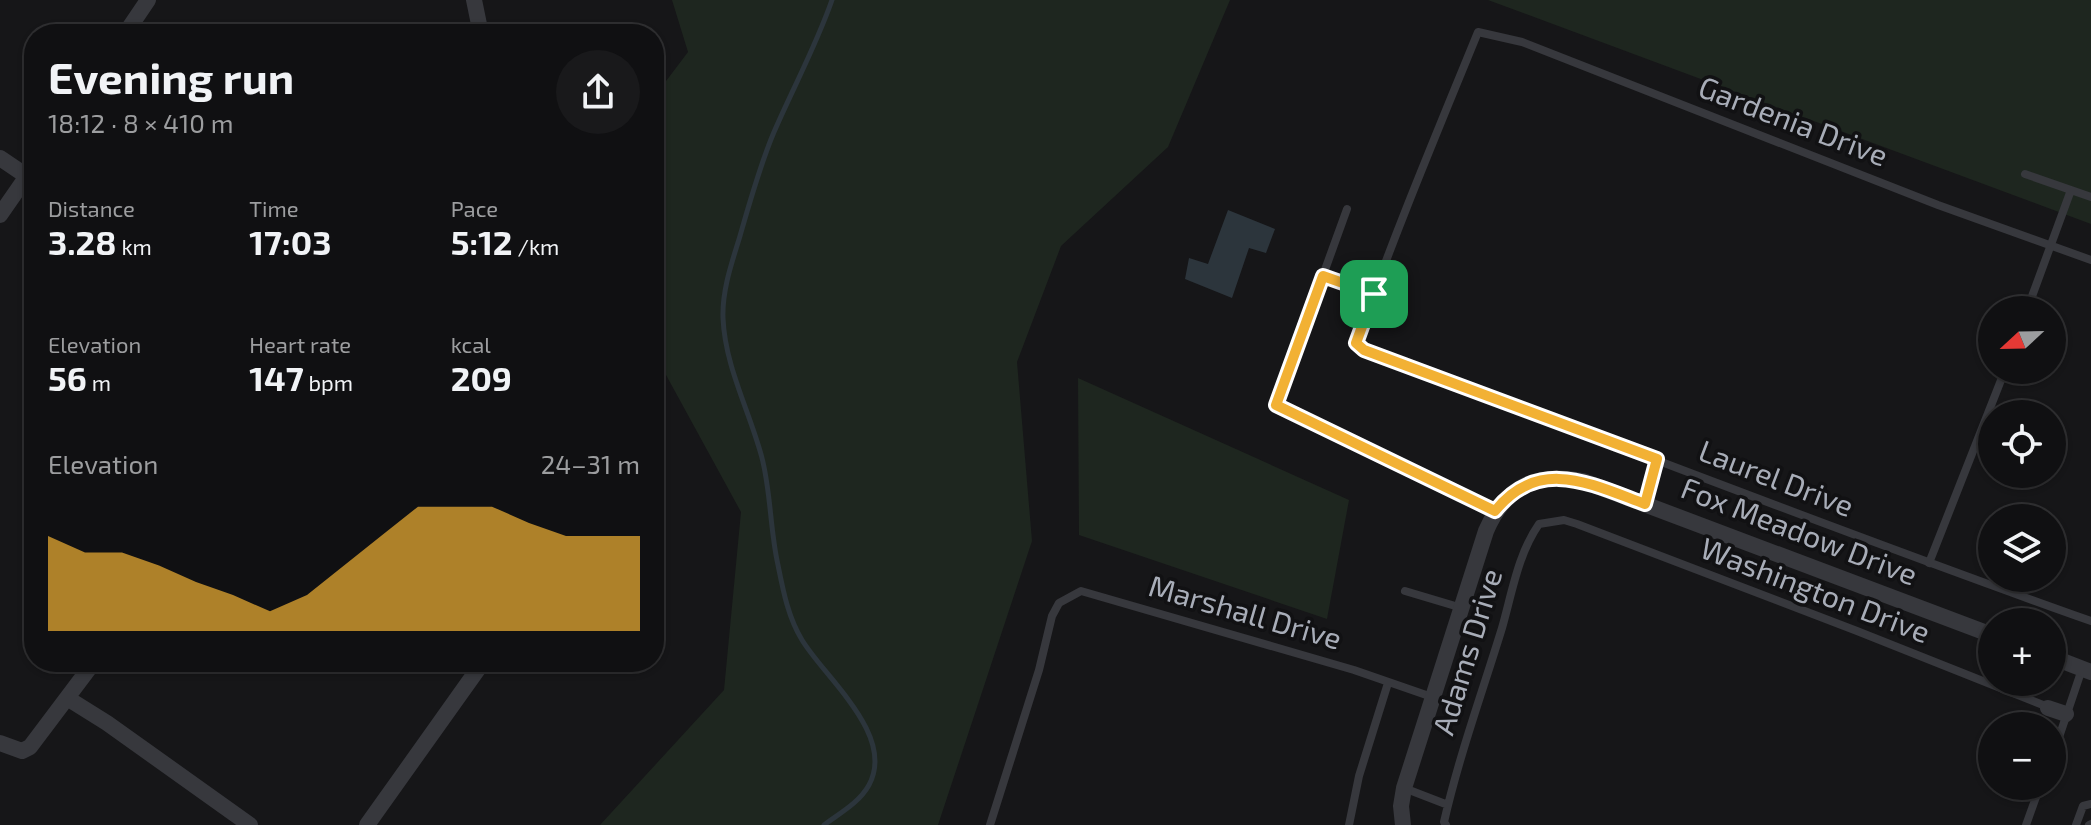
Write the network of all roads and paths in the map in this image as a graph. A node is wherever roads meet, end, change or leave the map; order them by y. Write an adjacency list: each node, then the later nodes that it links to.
1 (148, 0): 3 (street)
2 (474, 0): 4 (street)
3 (132, 24)
4 (479, 24)
5 (0, 158): 6 (street)
6 (24, 170)
7 (2025, 174): 9 (lane)
8 (24, 184): 12 (street)
9 (2071, 190): 10 (lane); 13 (lane)
10 (2091, 197)
11 (1347, 209): 15 (lane)
12 (0, 215)
13 (2053, 245): 14 (lane, Gardenia Drive); 16 (lane, Gardenia Drive); 17 (lane)
14 (2091, 260)
15 (1323, 276): 16 (lane); 21 (lane)
16 (1374, 294): 19 (lane, Laurel Drive)
17 (2033, 296)
18 (1999, 384): 23 (lane)
19 (1657, 459): 20 (lane); 23 (lane, Laurel Drive)
20 (1645, 504): 21 (street, Fox Meadow Drive); 27 (street, Fox Meadow Drive)
21 (1495, 511): 25 (street)
22 (1564, 520): 35 (lane, Washington Drive); 42 (lane, Adams Drive)
23 (1929, 563): 26 (lane, Laurel Drive)
24 (1405, 591): 25 (lane)
25 (1462, 608): 33 (street)
26 (2091, 621)
27 (1978, 630)
28 (2066, 662): 29 (street)
29 (2087, 670): 37 (lane)
30 (86, 672): 34 (street)
31 (476, 672): 45 (street)
32 (1388, 683): 33 (lane, Marshall Drive); 46 (lane, Marshall Drive); 47 (lane)
33 (1432, 697): 39 (street)
34 (67, 698): 38 (street); 44 (street)
35 (2048, 708): 36 (street)
36 (2060, 712)
37 (2066, 714)
38 (0, 743)
39 (1404, 788): 42 (lane); 48 (street)
40 (2035, 800): 49 (lane)
41 (2091, 804): 50 (lane)
42 (1448, 805): 43 (lane, Adams Drive)
43 (1445, 824)
44 (250, 825)
45 (367, 825)
46 (990, 825)
47 (1349, 825)
48 (1403, 825)
49 (2026, 825)
50 (2076, 825)

